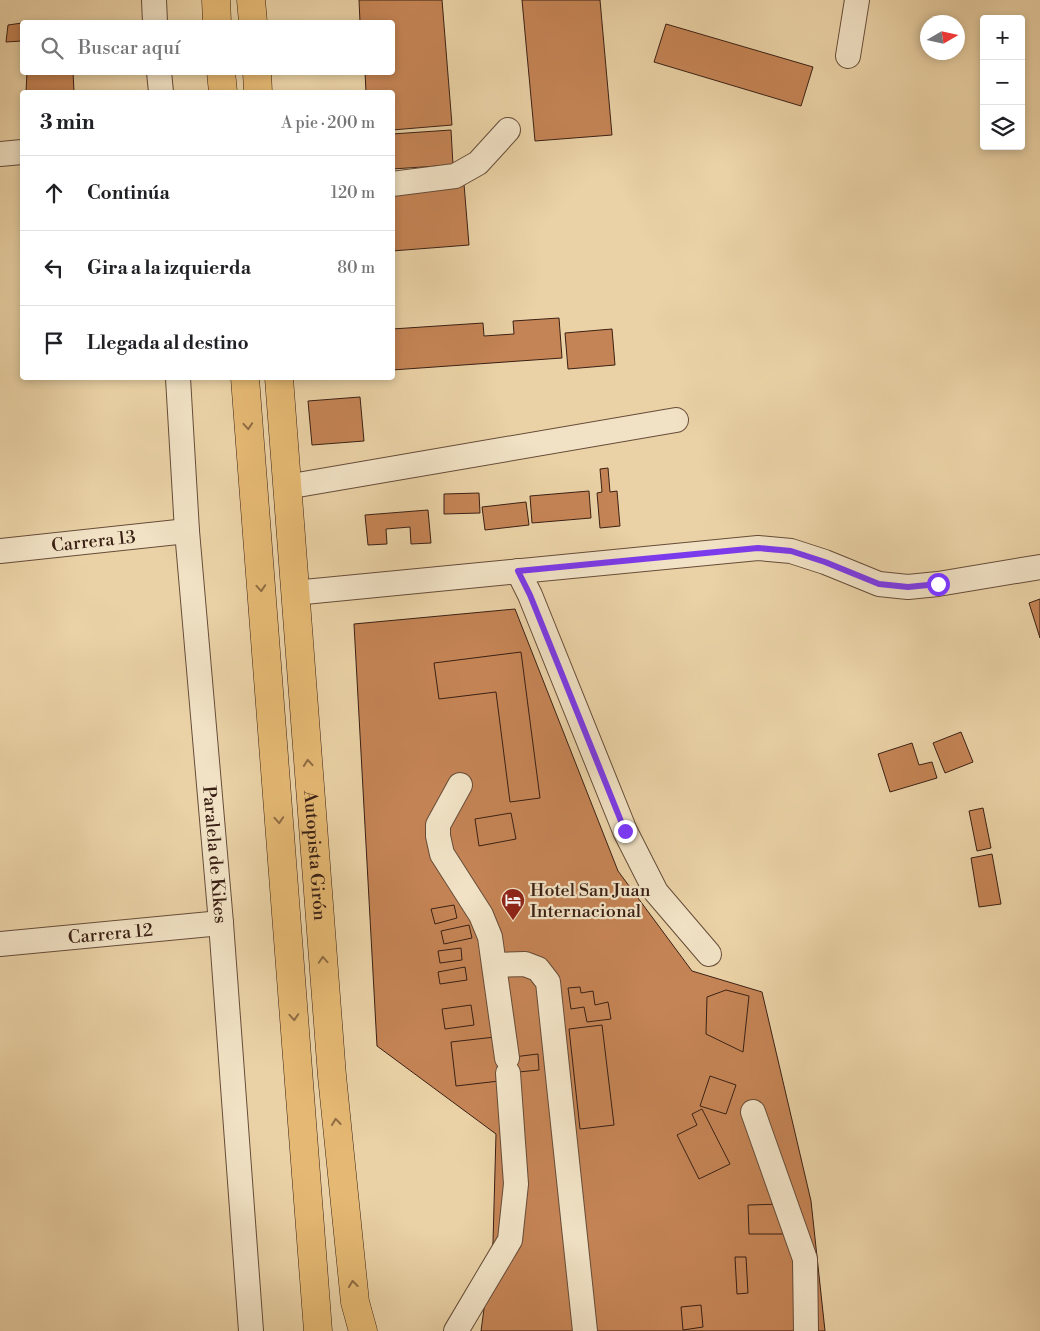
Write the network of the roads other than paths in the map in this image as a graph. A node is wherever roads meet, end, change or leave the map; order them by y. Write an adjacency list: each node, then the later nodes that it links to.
1 (154, 0): 5 (street)
2 (216, 0): 6 (highway)
3 (251, 0): 7 (highway)
4 (857, 0): 8 (street)
5 (155, 20)
6 (218, 20)
7 (253, 20)
8 (848, 56)
9 (159, 75): 12 (street)
10 (221, 75): 13 (highway)
11 (256, 75): 14 (highway)
12 (161, 90)
13 (223, 90)
14 (258, 90)
15 (508, 130): 18 (street)
16 (20, 152): 17 (street)
17 (0, 154)
18 (395, 184)
19 (178, 380): 24 (street, Paralela de Kikes)
20 (245, 380): 36 (highway, Autopista Girón, one-way to 36)
21 (278, 380): 23 (highway, Autopista Girón)
22 (676, 420): 23 (street)
23 (286, 487): 28 (highway, Autopista Girón)
24 (187, 531): 25 (street, Carrera 13); 30 (street, Paralela de Kikes)
25 (0, 551)
26 (1040, 567): 27 (street)
27 (518, 571): 28 (street); 32 (street)
28 (294, 593): 37 (highway, Autopista Girón, one-way to 28)
29 (460, 784): 33 (street)
30 (221, 923): 31 (street, Carrera 12); 35 (street, Paralela de Kikes)
31 (0, 944)
32 (709, 954)
33 (495, 965): 38 (street); 39 (street)
34 (753, 1112): 40 (street)
35 (250, 1331)
36 (318, 1331)
37 (363, 1331)
38 (456, 1331)
39 (584, 1331)
40 (806, 1331)

